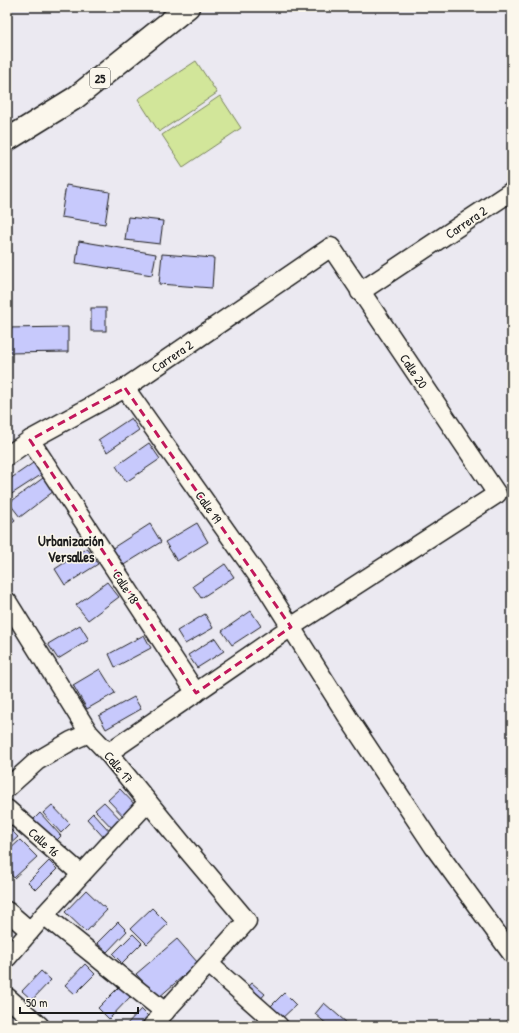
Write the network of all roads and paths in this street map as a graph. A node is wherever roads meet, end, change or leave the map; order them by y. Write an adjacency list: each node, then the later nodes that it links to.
1 (188, 7): 2 (highway, 25)
2 (7, 140)
3 (512, 191): 5 (street, Carrera 2)
4 (331, 247): 5 (street, Calle 20); 6 (street, Carrera 2)
5 (360, 292): 10 (street, Calle 20)
6 (125, 388): 7 (street, Carrera 2); 10 (street, Calle 19)
7 (30, 440): 8 (street, Carrera 2); 11 (street, Calle 18)
8 (7, 456)
9 (7, 601): 12 (street, Calle 17)
10 (290, 627): 11 (street); 21 (street, Calle 19)
11 (196, 693): 13 (street)
12 (89, 733): 13 (street, Calle 17); 14 (street)
13 (108, 753): 15 (street, Calle 17)
14 (7, 788)
15 (148, 802): 17 (street); 23 (street, Calle 17)
16 (7, 809): 17 (street, Calle 16)
17 (81, 874): 19 (street)
18 (7, 911): 20 (street)
19 (44, 915): 20 (street); 25 (street)
20 (30, 931): 22 (street)
21 (512, 954)
22 (7, 958)
23 (209, 964): 25 (street); 28 (street)
24 (7, 997): 26 (street)
25 (164, 1012): 27 (street)
26 (40, 1026)
27 (152, 1026)
28 (279, 1026)

